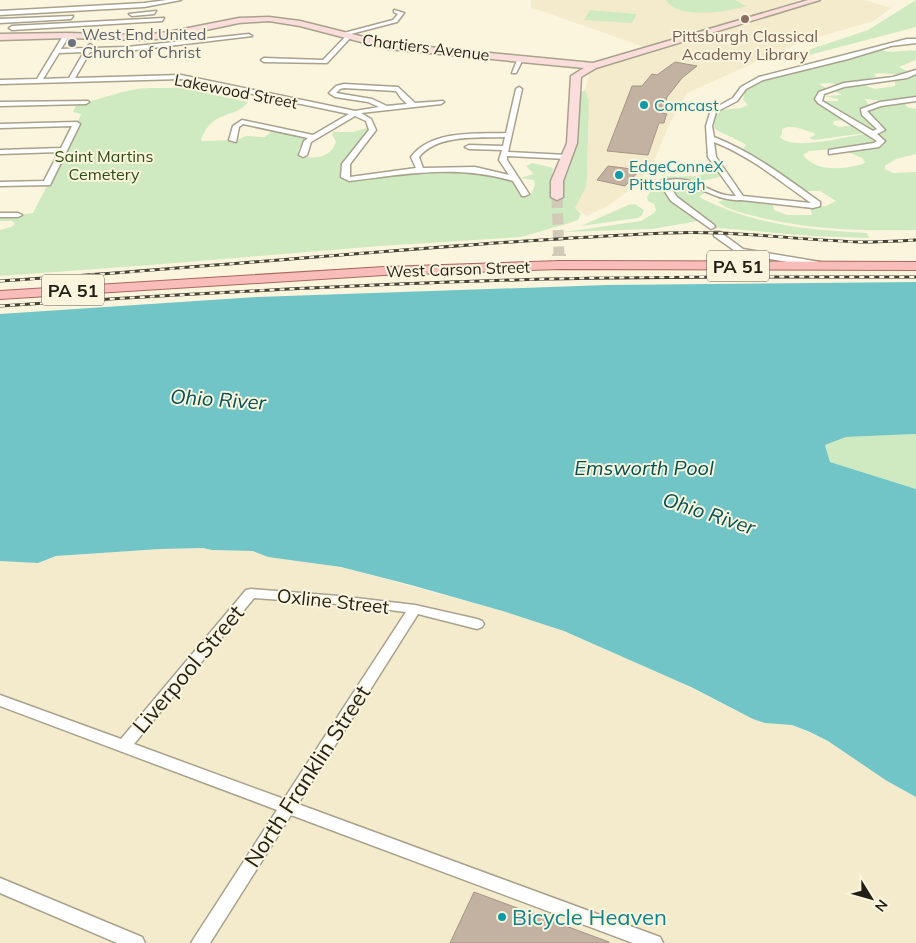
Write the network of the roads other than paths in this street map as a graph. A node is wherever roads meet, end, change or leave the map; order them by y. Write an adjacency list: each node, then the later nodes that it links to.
1 (176, 0): 3 (street)
2 (809, 1): 28 (street, Chartiers Avenue)
3 (145, 2): 5 (street)
4 (29, 3): 6 (street)
5 (109, 7): 6 (street); 15 (street)
6 (24, 11): 8 (street); 12 (street)
7 (396, 11): 17 (street)
8 (0, 12)
9 (154, 12): 10 (street)
10 (126, 14)
11 (78, 16): 12 (street)
12 (18, 20): 14 (street); 16 (street)
13 (162, 20): 15 (street)
14 (0, 21)
15 (107, 22): 16 (street); 20 (street)
16 (12, 28): 21 (street)
17 (346, 35): 20 (street, Chartiers Avenue); 25 (street, Chartiers Avenue); 26 (street)
18 (66, 36): 20 (street, Chartiers Avenue); 21 (street, Chartiers Avenue); 24 (street)
19 (250, 36): 23 (street)
20 (104, 38)
21 (2, 39)
22 (916, 39): 47 (street)
23 (89, 48): 24 (street); 32 (street)
24 (57, 51): 33 (street)
25 (520, 59): 27 (street, Chartiers Avenue); 29 (street)
26 (264, 60)
27 (568, 64): 28 (street, Chartiers Avenue); 31 (street)
28 (593, 66): 31 (street)
29 (514, 72)
30 (916, 72): 44 (street)
31 (576, 76): 55 (street)
32 (71, 80): 33 (street, Lakewood Street); 42 (street, Lakewood Street)
33 (39, 81): 34 (street, Lakewood Street)
34 (0, 82)
35 (519, 89): 45 (street)
36 (916, 99): 44 (street)
37 (86, 102): 39 (street)
38 (441, 102): 40 (street)
39 (0, 104)
40 (413, 105): 41 (street); 41 (street)
41 (386, 108): 42 (street)
42 (354, 113): 46 (street); 56 (street, Lakewood Street)
43 (0, 126): 50 (street)
44 (872, 134): 53 (street)
45 (508, 135): 51 (street); 56 (street)
46 (313, 138): 48 (street); 54 (street)
47 (711, 138): 61 (street); 61 (street)
48 (233, 140)
49 (469, 147): 51 (street)
50 (64, 150): 52 (street); 58 (street)
51 (505, 151): 55 (street); 57 (street)
52 (0, 152)
53 (832, 152)
54 (303, 155)
55 (567, 157): 60 (street)
56 (421, 170): 57 (street)
57 (515, 179): 59 (street)
58 (0, 184)
59 (525, 194)
60 (557, 197)
61 (741, 198): 64 (street)
62 (18, 215): 63 (street)
63 (0, 216)
64 (826, 266): 65 (main road, West Carson Street / PA 51); 66 (main road, West Carson Street / PA 51)
65 (916, 266)
66 (0, 295)
67 (252, 592): 68 (street, Oxline Street); 71 (street, Liverpool Street)
68 (415, 609): 69 (street, Oxline Street); 72 (street, North Franklin Street)
69 (477, 624)
70 (0, 700): 71 (street)
71 (124, 746): 72 (street)
72 (288, 807): 75 (street, North Franklin Street); 76 (street)
73 (0, 884): 74 (street)
74 (136, 943)
75 (200, 943)
76 (654, 943)

